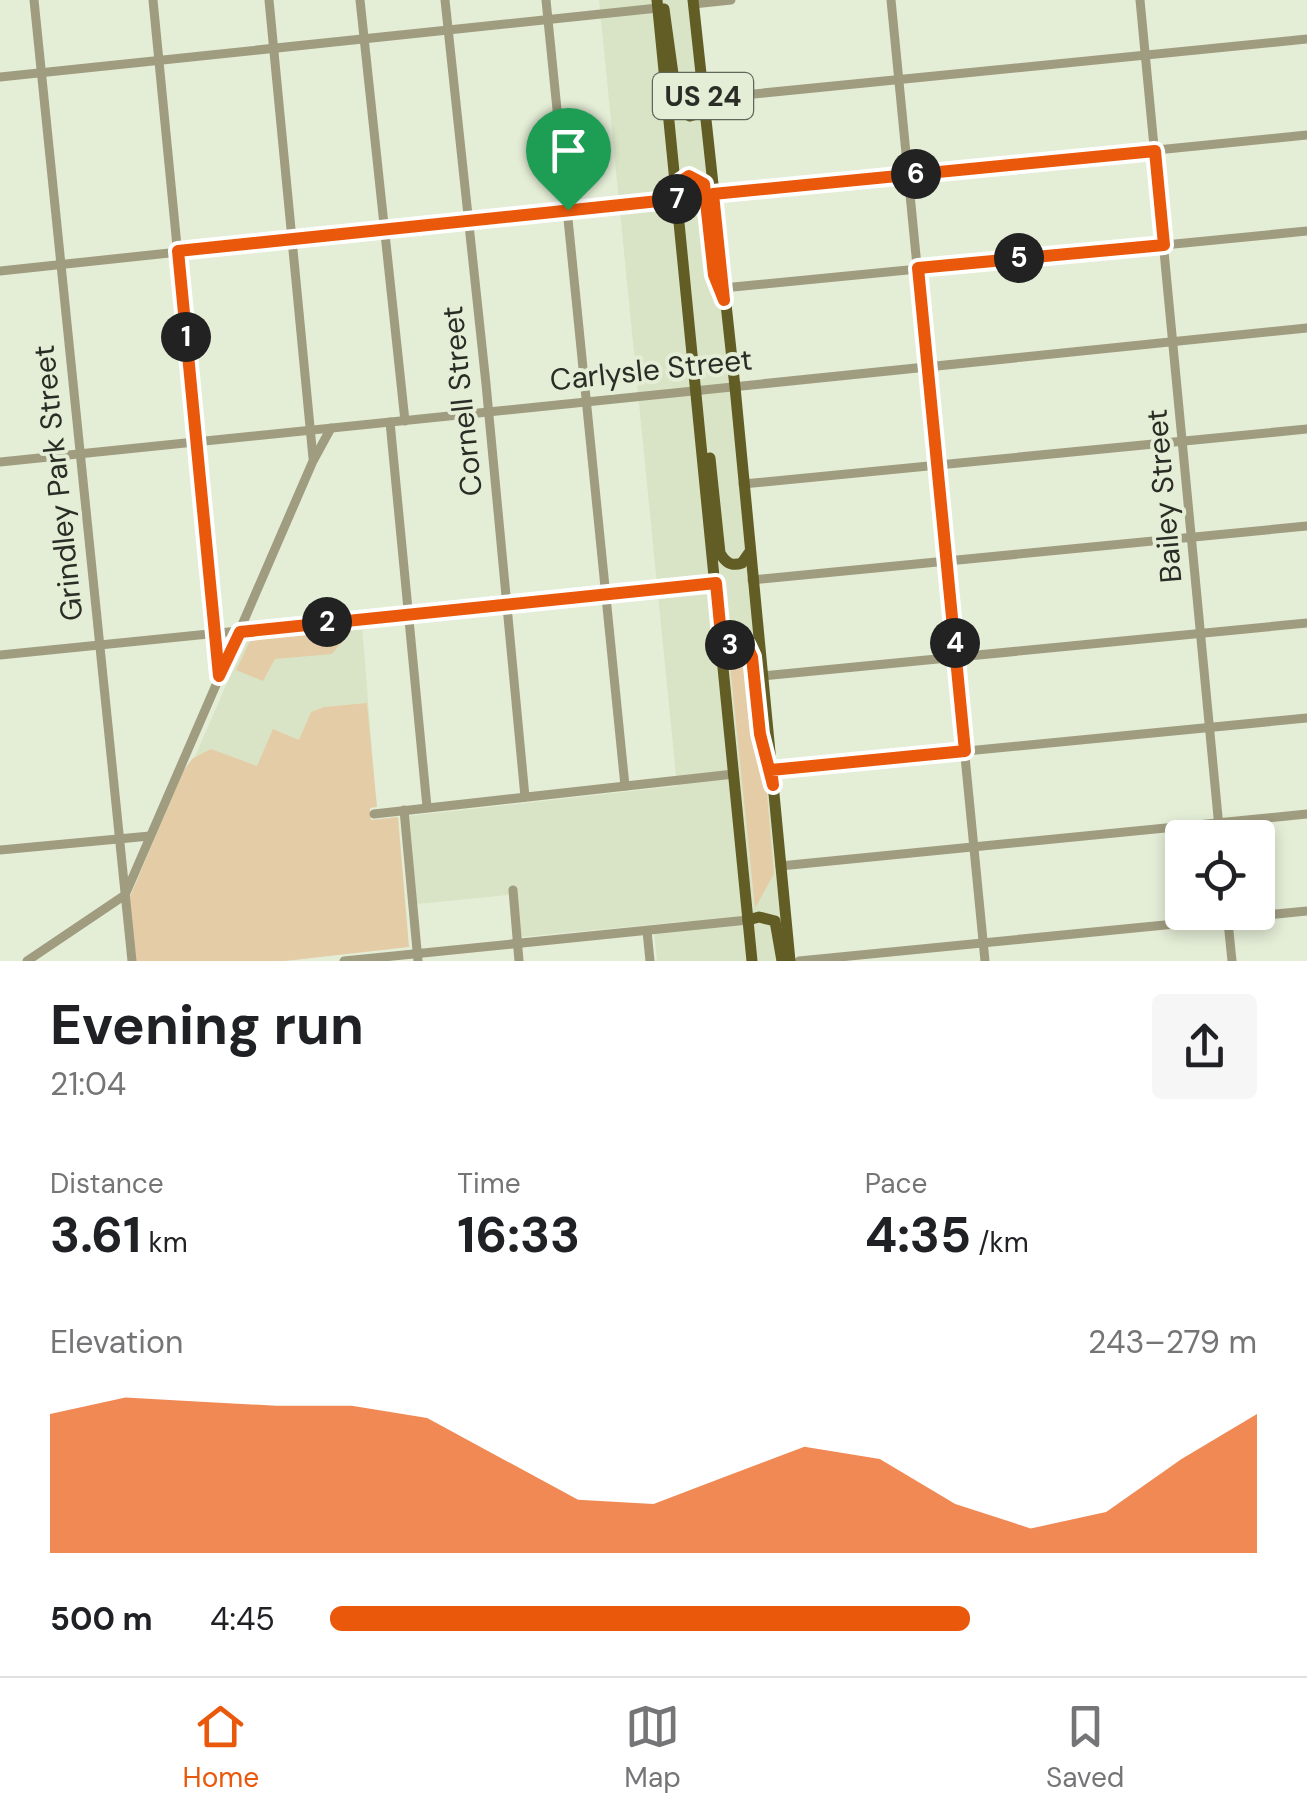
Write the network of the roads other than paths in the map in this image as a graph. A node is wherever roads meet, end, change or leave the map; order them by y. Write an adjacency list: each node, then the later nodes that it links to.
1 (34, 0): 19 (street, Grindley Park Street)
2 (153, 0): 18 (street)
3 (269, 0): 16 (street)
4 (360, 0): 14 (street)
5 (445, 0): 13 (street, Cornell Street)
6 (546, 0): 12 (street)
7 (731, 0): 10 (street)
8 (891, 0): 21 (street)
9 (1140, 0): 17 (street, Bailey Street)
10 (691, 1): 22 (main road, US 24)
11 (659, 2): 12 (street); 22 (main road); 26 (main road, US 24)
12 (548, 19): 13 (street); 29 (street)
13 (449, 29): 14 (street); 30 (street, Cornell Street)
14 (364, 38): 16 (street); 31 (street)
15 (1307, 39): 17 (street)
16 (274, 48): 18 (street); 33 (street)
17 (1145, 55): 21 (street); 24 (street, Bailey Street)
18 (159, 59): 19 (street); 35 (street)
19 (41, 73): 20 (street); 36 (street, Grindley Park Street)
20 (0, 77)
21 (898, 80): 22 (street); 25 (street)
22 (704, 102): 27 (main road, US 24)
23 (1307, 135): 24 (street)
24 (1155, 151): 25 (street); 34 (street, Bailey Street)
25 (909, 175): 27 (street); 37 (street)
26 (676, 185): 28 (main road, US 24); 39 (main road)
27 (713, 194): 39 (main road, US 24)
28 (678, 199): 29 (street); 44 (main road, US 24)
29 (568, 210): 30 (street); 45 (street)
30 (469, 220): 31 (street); 46 (street, Cornell Street)
31 (386, 228): 33 (street); 47 (street)
32 (1307, 230): 34 (street)
33 (294, 239): 35 (street); 51 (street)
34 (1164, 245): 37 (street); 41 (street, Bailey Street)
35 (178, 251): 36 (street); 54 (street)
36 (61, 264): 38 (street); 55 (street, Grindley Park Street)
37 (918, 268): 39 (street); 42 (street)
38 (0, 271)
39 (724, 294): 43 (main road, US 24)
40 (1307, 328): 41 (street, Carlysle Street)
41 (1174, 342): 42 (street, Carlysle Street); 53 (street, Bailey Street)
42 (929, 367): 43 (street, Carlysle Street); 58 (street)
43 (734, 387): 44 (street, Carlysle Street); 59 (main road, US 24)
44 (697, 391): 45 (street, Carlysle Street); 52 (main road, US 24)
45 (589, 402): 46 (street, Carlysle Street); 66 (street)
46 (489, 412): 47 (street, Carlysle Street); 67 (street, Cornell Street)
47 (405, 420): 48 (street, Carlysle Street)
48 (390, 422): 49 (street, Carlysle Street); 68 (street)
49 (331, 428): 51 (street, Carlysle Street); 56 (street)
50 (1307, 429): 53 (street)
51 (311, 430): 54 (street, Carlysle Street); 56 (street)
52 (702, 437): 62 (main road); 65 (main road, US 24)
53 (1184, 441): 58 (street); 61 (street, Bailey Street)
54 (197, 442): 55 (street, Carlysle Street); 72 (street)
55 (80, 454): 57 (street, Carlysle Street); 73 (street, Grindley Park Street)
56 (313, 461): 70 (street)
57 (0, 462)
58 (938, 465): 59 (street); 63 (street)
59 (742, 484): 62 (main road, US 24)
60 (1307, 526): 61 (street)
61 (1193, 537): 63 (street); 71 (street, Bailey Street)
62 (750, 553): 64 (main road, US 24)
63 (947, 560): 64 (street); 76 (street)
64 (752, 580): 78 (main road, US 24)
65 (716, 583): 66 (street); 75 (main road, US 24)
66 (606, 594): 67 (street); 85 (street)
67 (506, 604): 68 (street); 86 (street, Cornell Street)
68 (408, 614): 70 (street); 87 (street)
69 (1307, 623): 71 (street)
70 (240, 632): 72 (street); 77 (street)
71 (1202, 633): 76 (street); 80 (street, Bailey Street)
72 (216, 634): 73 (street); 77 (street)
73 (100, 646): 74 (street); 95 (street, Grindley Park Street)
74 (0, 655)
75 (723, 656): 83 (main road, US 24); 84 (main road)
76 (956, 657): 78 (street); 81 (street)
77 (219, 676): 94 (street)
78 (762, 676): 82 (main road, US 24)
79 (1307, 718): 80 (street)
80 (1211, 728): 81 (street); 91 (street, Bailey Street)
81 (965, 751): 82 (street); 96 (street)
82 (771, 770): 84 (main road, US 24)
83 (734, 774): 85 (street); 103 (main road, US 24)
84 (773, 785): 98 (main road, US 24)
85 (625, 786): 86 (street)
86 (525, 796): 87 (street)
87 (427, 807): 88 (street)
88 (404, 810): 89 (street); 110 (street)
89 (374, 814)
90 (1307, 814): 92 (street)
91 (1219, 820)
92 (1248, 820)
93 (1165, 828): 96 (street)
94 (150, 836): 95 (street); 100 (street)
95 (118, 838): 97 (street); 100 (street, Grindley Park Street)
96 (974, 847): 98 (street); 107 (street)
97 (0, 850)
98 (780, 866): 119 (main road, US 24)
99 (512, 890): 108 (street)
100 (126, 895): 109 (street); 113 (street, Grindley Park Street)
101 (1307, 911): 102 (street)
102 (1275, 913)
103 (748, 920): 106 (street); 117 (main road, US 24); 118 (main road)
104 (1165, 923): 107 (street)
105 (1229, 930): 122 (street)
106 (647, 931): 108 (street); 116 (street)
107 (983, 943): 120 (street); 121 (street)
108 (518, 944): 110 (street); 115 (street)
109 (46, 949): 111 (street); 112 (street)
110 (418, 957): 114 (street)
111 (26, 961)
112 (48, 961)
113 (132, 961)
114 (344, 961)
115 (519, 961)
116 (650, 961)
117 (752, 961)
118 (782, 961)
119 (790, 961)
120 (799, 961)
121 (984, 961)
122 (1232, 961)

